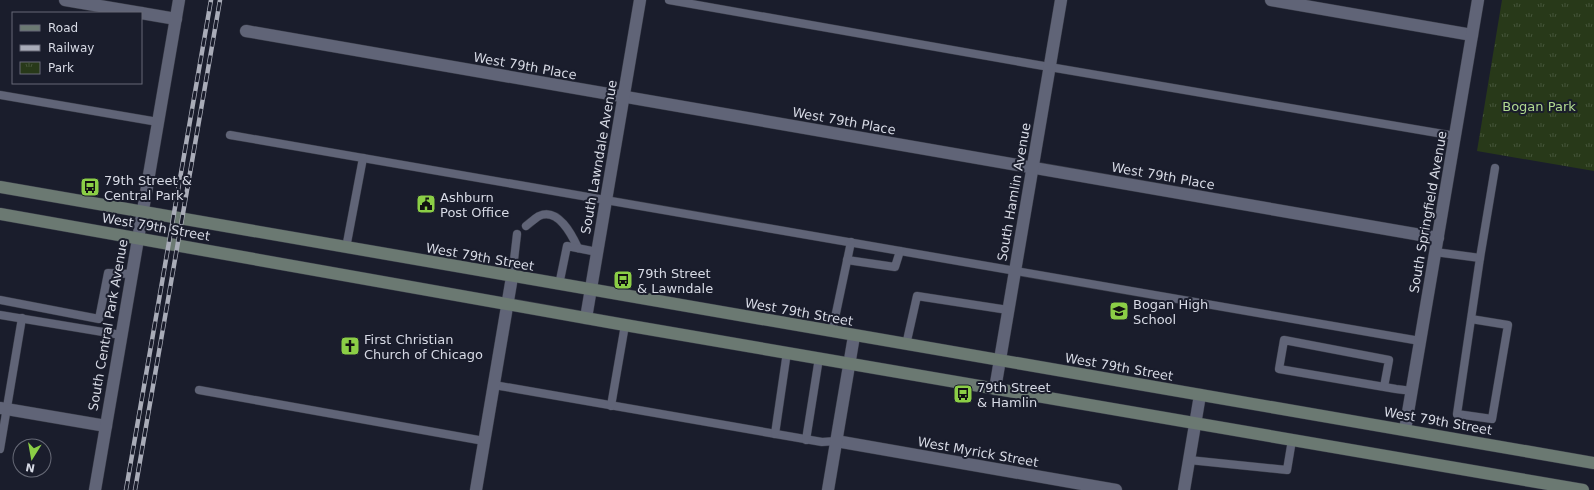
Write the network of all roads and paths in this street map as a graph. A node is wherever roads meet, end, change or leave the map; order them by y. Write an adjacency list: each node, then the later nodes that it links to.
1 (65, 0): 8 (street)
2 (179, 0): 10 (street, South Central Park Avenue)
3 (640, 0): 15 (street, South Lawndale Avenue)
4 (669, 0): 13 (lane)
5 (1061, 0): 13 (street, South Hamlin Avenue)
6 (1272, 0): 12 (street)
7 (1478, 0): 12 (street, South Springfield Avenue)
8 (135, 12)
9 (142, 13): 10 (street)
10 (176, 19): 16 (street, South Central Park Avenue)
11 (246, 31): 15 (street, West 79th Place)
12 (1472, 35): 18 (street, South Springfield Avenue)
13 (1050, 67): 18 (lane); 20 (street, South Hamlin Avenue)
14 (0, 95): 16 (lane)
15 (624, 97): 20 (street, West 79th Place); 23 (street, South Lawndale Avenue)
16 (158, 122): 24 (street, South Central Park Avenue)
17 (230, 135): 19 (lane)
18 (1455, 136): 29 (street, South Springfield Avenue)
19 (363, 158): 23 (lane); 31 (lane)
20 (1033, 168): 29 (street, West 79th Place); 38 (street, South Hamlin Avenue)
21 (1495, 168): 36 (lane)
22 (0, 187): 24 (main road, West 79th Street)
23 (606, 200): 30 (lane); 34 (street, South Lawndale Avenue)
24 (142, 212): 28 (street, South Central Park Avenue); 31 (main road, West 79th Street)
25 (0, 214): 28 (main road, West 79th Street)
26 (526, 226): 32 (lane)
27 (517, 234): 40 (lane)
28 (137, 238): 39 (street, South Central Park Avenue); 44 (main road, West 79th Street)
29 (1438, 238): 35 (street, South Springfield Avenue)
30 (851, 242): 33 (lane); 37 (lane)
31 (346, 248): 40 (main road, West 79th Street)
32 (578, 248): 34 (lane); 41 (lane)
33 (900, 251): 37 (lane); 38 (lane)
34 (597, 252): 42 (street, South Lawndale Avenue)
35 (1435, 252): 36 (lane); 54 (street, South Springfield Avenue)
36 (1480, 258): 49 (lane)
37 (847, 260): 51 (lane)
38 (1015, 271): 45 (street, South Hamlin Avenue); 54 (lane)
39 (131, 274): 43 (lane); 52 (street, South Central Park Avenue)
40 (512, 277): 41 (main road, West 79th Street); 44 (street)
41 (559, 285): 42 (main road, West 79th Street)
42 (591, 290): 48 (street, South Lawndale Avenue); 51 (main road, West 79th Street)
43 (0, 300)
44 (508, 304): 48 (main road, West 79th Street); 60 (street)
45 (1008, 310): 55 (lane); 58 (street, South Hamlin Avenue)
46 (0, 315): 47 (lane)
47 (22, 318): 52 (lane); 67 (lane)
48 (586, 318): 50 (main road, West 79th Street)
49 (1471, 319): 49 (lane)
50 (624, 325): 56 (main road, West 79th Street); 66 (lane)
51 (832, 332): 53 (main road, West 79th Street)
52 (121, 335): 69 (street, South Central Park Avenue)
53 (854, 336): 55 (main road, West 79th Street); 59 (street)
54 (1420, 341): 64 (street, South Springfield Avenue)
55 (906, 345): 58 (main road, West 79th Street)
56 (787, 352): 57 (main road, West 79th Street); 71 (lane)
57 (819, 358): 59 (main road, West 79th Street); 72 (lane)
58 (1000, 361): 62 (street, South Hamlin Avenue); 65 (main road, West 79th Street)
59 (849, 363): 62 (main road, West 79th Street); 75 (street)
60 (494, 385): 66 (lane); 74 (street)
61 (1384, 387): 61 (lane); 64 (lane)
62 (995, 389): 68 (main road, West 79th Street)
63 (199, 390): 74 (lane)
64 (1412, 391): 70 (street, South Springfield Avenue)
65 (1200, 395): 68 (street); 70 (main road, West 79th Street)
66 (611, 406): 71 (lane)
67 (3, 409): 69 (street); 76 (lane)
68 (1196, 423): 73 (main road, West 79th Street); 77 (street)
69 (106, 426): 80 (street, South Central Park Avenue)
70 (1405, 430): 78 (main road, West 79th Street)
71 (775, 434): 72 (lane)
72 (806, 440): 75 (lane)
73 (1292, 440): 77 (lane); 79 (main road, West 79th Street)
74 (484, 441): 81 (street)
75 (836, 441): 82 (street); 83 (street, West Myrick Street)
76 (0, 449)
77 (1189, 460): 84 (street)
78 (1594, 463)
79 (1539, 486): 85 (main road, West 79th Street)
80 (95, 490)
81 (476, 490)
82 (828, 490)
83 (1116, 490)
84 (1184, 490)
85 (1583, 490)

